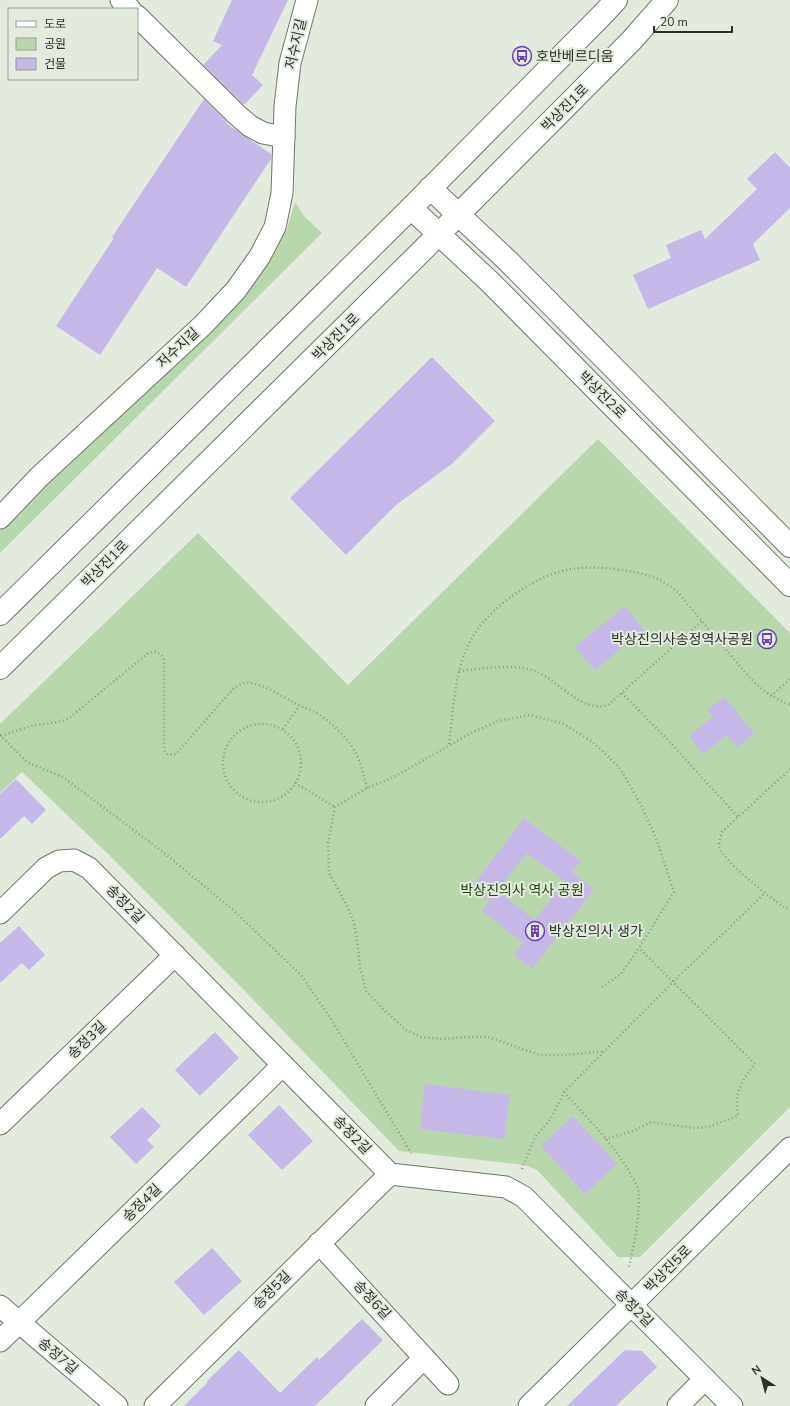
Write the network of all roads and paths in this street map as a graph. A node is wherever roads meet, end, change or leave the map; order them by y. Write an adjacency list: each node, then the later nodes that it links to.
1 (121, 0): 5 (street)
2 (307, 0): 7 (street, 저수지길)
3 (616, 0): 8 (street)
4 (667, 0): 10 (street, 박상진1로)
5 (129, 8)
6 (138, 17): 7 (street)
7 (284, 137): 12 (street, 저수지길)
8 (430, 188): 9 (street); 10 (street, 박상진2로)
9 (411, 208): 11 (street, 박상진2로); 15 (street)
10 (458, 215): 11 (street, 박상진1로); 13 (street, 박상진2로)
11 (439, 234): 14 (street, 박상진2로); 17 (street, 박상진1로)
12 (0, 518)
13 (790, 546)
14 (790, 585)
15 (0, 614)
16 (702, 621): 18 (path); 20 (path); 21 (path)
17 (0, 668)
18 (459, 671): 20 (path); 26 (path)
19 (790, 679): 21 (path)
20 (622, 693): 31 (path)
21 (771, 696): 22 (path)
22 (790, 705)
23 (299, 706): 24 (path); 25 (path); 29 (path)
24 (283, 729): 28 (path); 28 (path)
25 (0, 736): 45 (path)
26 (449, 744): 29 (path); 35 (path)
27 (790, 769): 31 (path)
28 (295, 784): 30 (path)
29 (367, 788): 30 (path)
30 (335, 807): 39 (path)
31 (738, 817): 32 (path)
32 (765, 893): 33 (path); 37 (path)
33 (790, 909)
34 (0, 913): 36 (street, 송정2길)
35 (639, 948): 37 (path); 38 (path)
36 (175, 955): 40 (street, 송정2길); 42 (street, 송정3길)
37 (673, 982): 39 (path); 43 (path)
38 (602, 987)
39 (604, 1051): 41 (path)
40 (283, 1065): 46 (street, 송정2길); 52 (street, 송정4길)
41 (564, 1092): 43 (path); 47 (path)
42 (0, 1124)
43 (605, 1139): 49 (path)
44 (790, 1148): 50 (street, 박상진5로)
45 (413, 1157)
46 (390, 1174): 48 (street, 송정5길); 50 (street, 송정2길)
47 (521, 1174)
48 (319, 1243): 54 (street, 송정6길); 58 (street, 송정5길)
49 (628, 1274)
50 (631, 1305): 55 (street, 송정2길); 60 (street, 박상진5로)
51 (0, 1306): 52 (street, 송정7길)
52 (20, 1322): 53 (street, 송정4길); 57 (street, 송정7길)
53 (0, 1341)
54 (424, 1358): 56 (street, 송정6길); 59 (street)
55 (705, 1379): 61 (street); 62 (street, 송정2길)
56 (448, 1384)
57 (117, 1406)
58 (155, 1406)
59 (376, 1406)
60 (529, 1406)
61 (678, 1406)
62 (732, 1406)

